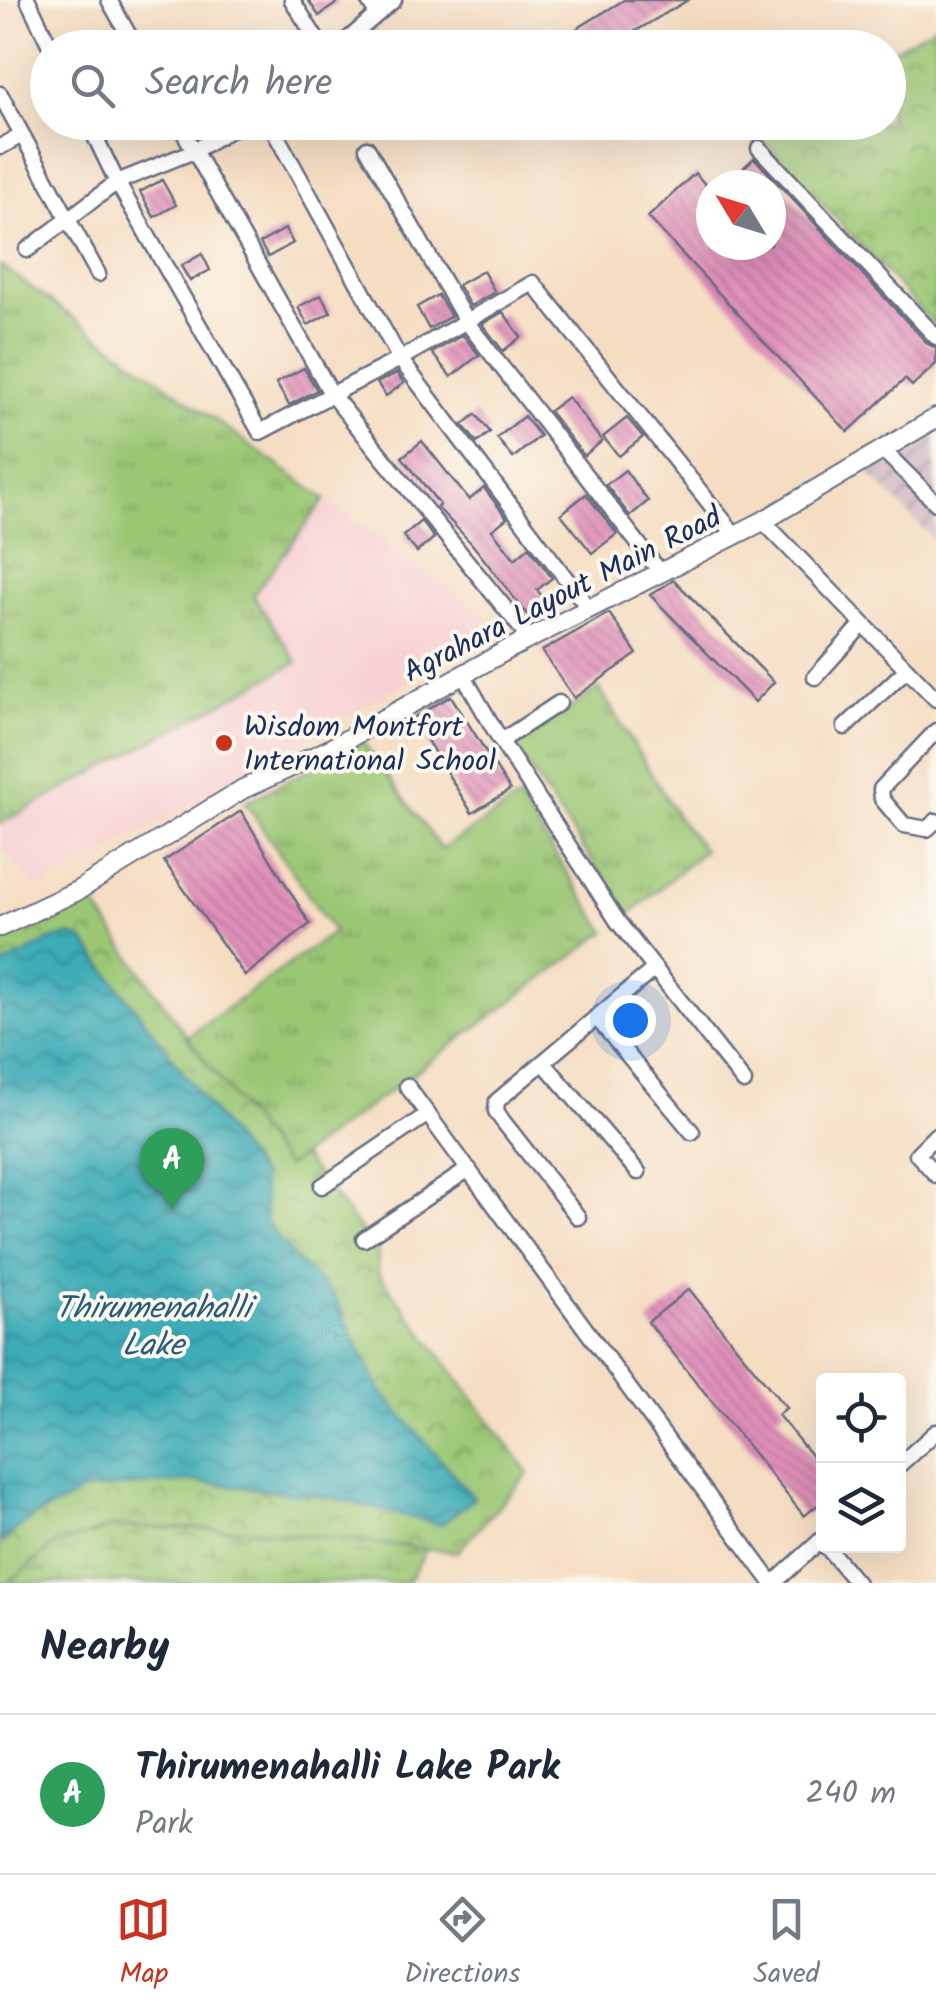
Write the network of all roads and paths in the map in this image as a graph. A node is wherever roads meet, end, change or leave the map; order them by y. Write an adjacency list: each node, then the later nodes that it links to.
1 (28, 0): 7 (street)
2 (108, 0): 8 (street)
3 (292, 0): 9 (street)
4 (368, 0): 6 (street)
5 (394, 0): 6 (street)
6 (377, 14): 10 (street)
7 (42, 30)
8 (126, 30)
9 (311, 30)
10 (359, 30)
11 (0, 94): 12 (street)
12 (22, 134): 17 (street); 22 (street)
13 (97, 140): 21 (street)
14 (188, 140): 20 (street)
15 (213, 140): 20 (street)
16 (279, 140): 27 (street)
17 (0, 147)
18 (367, 148): 25 (street)
19 (759, 148): 26 (street)
20 (194, 151): 21 (street); 28 (street)
21 (117, 182): 22 (street); 28 (street)
22 (68, 216): 23 (street); 24 (street)
23 (27, 250)
24 (98, 274)
25 (466, 321): 27 (street); 33 (street); 34 (street)
26 (936, 337)
27 (400, 359): 28 (street); 35 (street)
28 (332, 395): 37 (street)
29 (935, 422): 30 (street, Agrahara Layout Main Road)
30 (884, 451): 31 (street); 32 (street, Agrahara Layout Main Road)
31 (936, 503)
32 (762, 521): 33 (street, Agrahara Layout Main Road); 36 (street)
33 (734, 535): 34 (street, Agrahara Layout Main Road)
34 (661, 572): 35 (street, Agrahara Layout Main Road)
35 (589, 608): 37 (street, Agrahara Layout Main Road)
36 (863, 624): 38 (street); 40 (street)
37 (530, 638): 39 (street, Agrahara Layout Main Road)
38 (907, 670): 41 (street); 43 (street)
39 (462, 674): 45 (street); 47 (street, Agrahara Layout Main Road)
40 (815, 676)
41 (936, 699)
42 (559, 703): 45 (street)
43 (845, 727)
44 (936, 731): 46 (street)
45 (501, 741): 48 (street)
46 (936, 820)
47 (0, 927)
48 (654, 969): 49 (street); 51 (street)
49 (596, 1017): 50 (street); 54 (street)
50 (543, 1062): 57 (street); 60 (street)
51 (744, 1082)
52 (407, 1086): 53 (street)
53 (428, 1114): 56 (street); 59 (street)
54 (692, 1132)
55 (936, 1136): 58 (street)
56 (469, 1169): 61 (street); 66 (street)
57 (638, 1172)
58 (936, 1175)
59 (322, 1186)
60 (578, 1217)
61 (364, 1239)
62 (936, 1432): 63 (street)
63 (901, 1463)
64 (816, 1548): 66 (street)
65 (834, 1553): 67 (street)
66 (773, 1583)
67 (858, 1583)

